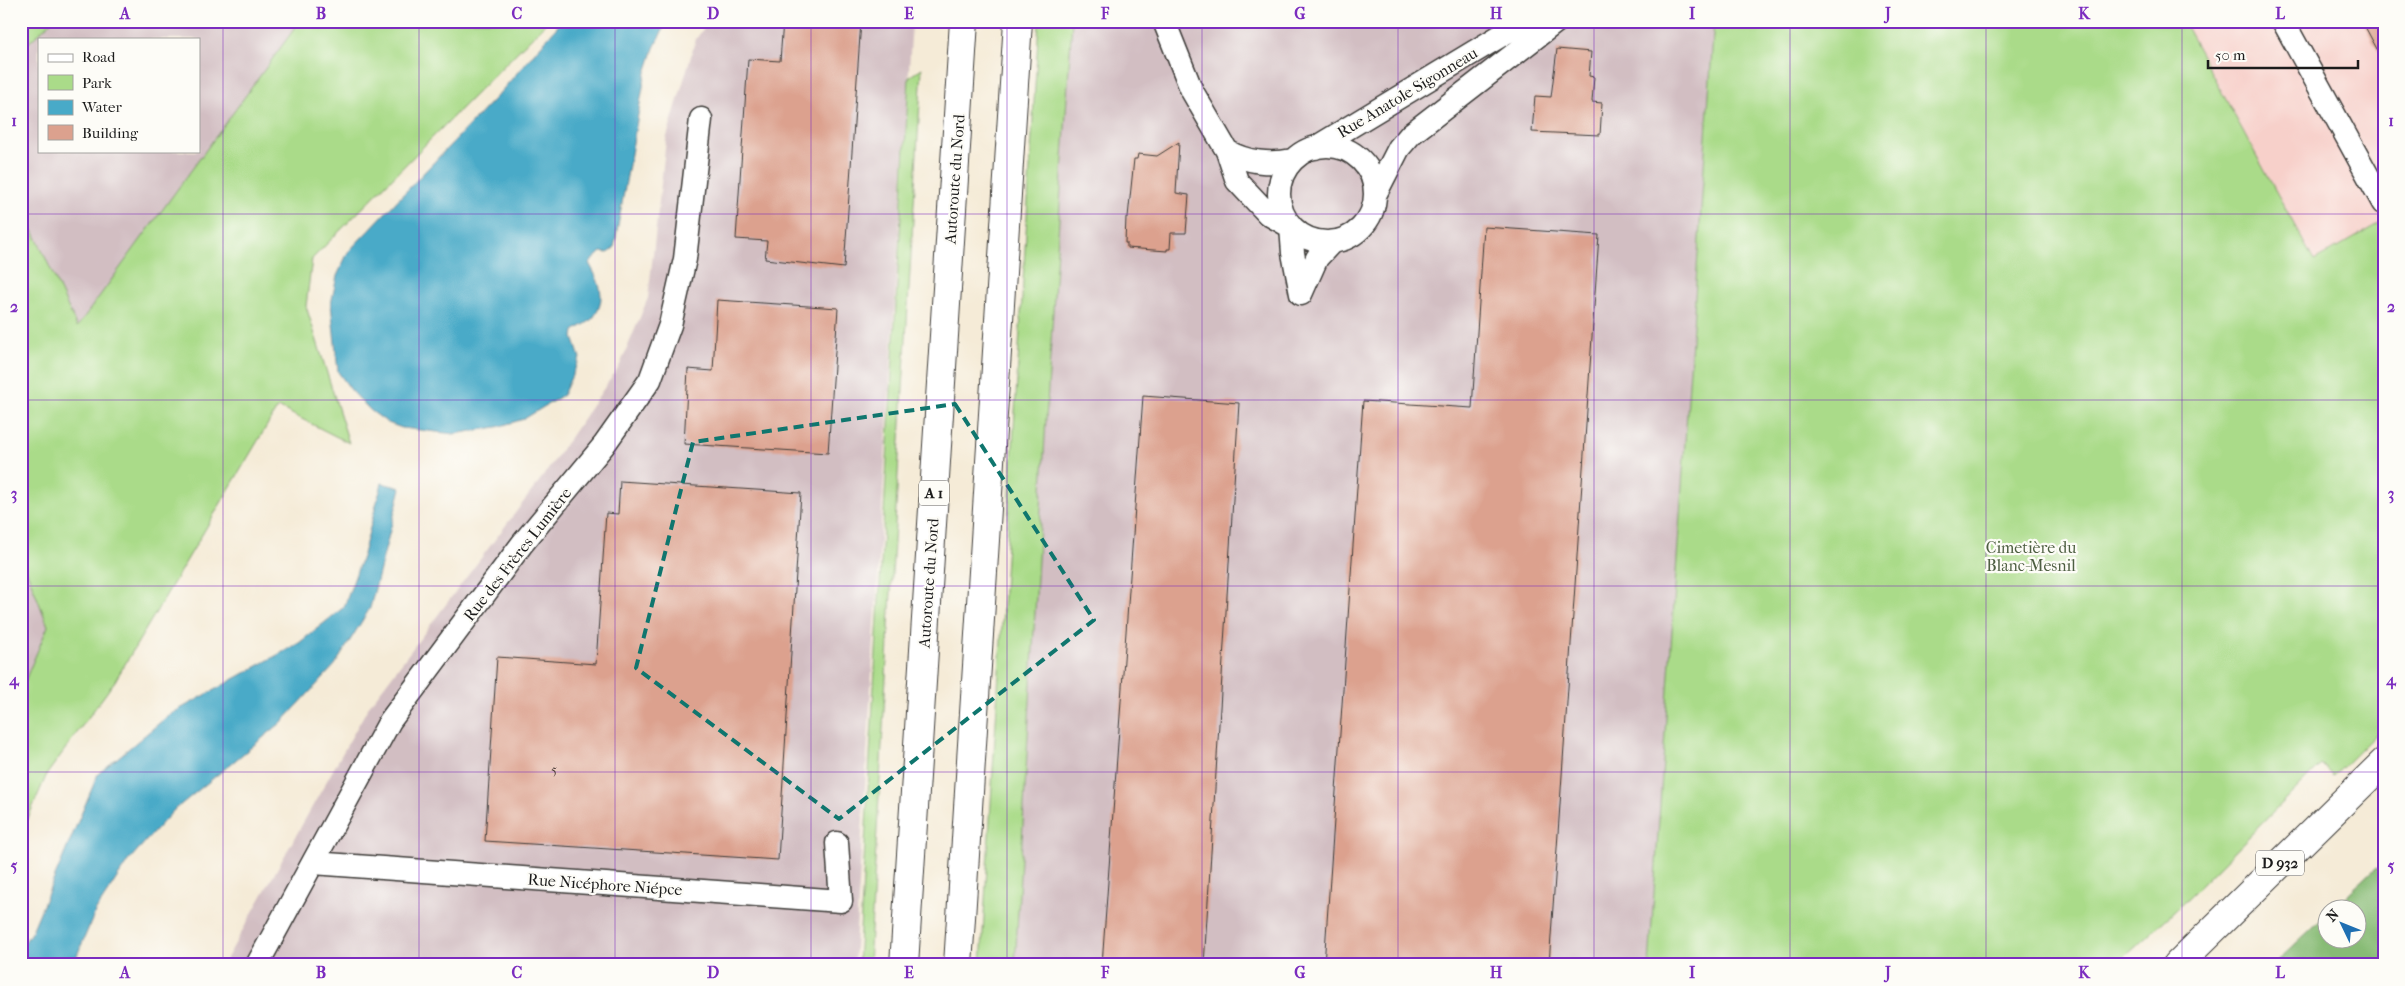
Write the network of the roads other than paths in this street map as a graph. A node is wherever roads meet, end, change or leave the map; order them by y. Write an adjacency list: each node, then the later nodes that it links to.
1 (964, 21): 19 (main road, Autoroute du Nord / A 1)
2 (1018, 21): 20 (main road)
3 (1164, 21): 9 (street)
4 (1525, 21): 8 (street, Rue Anatole Sigonneau)
5 (1557, 21): 11 (street, Rue Anatole Sigonneau)
6 (2283, 21): 12 (street)
7 (701, 119): 17 (street, Rue des Frères Lumière)
8 (1314, 148): 10 (street); 11 (street)
9 (1227, 151): 10 (street); 13 (street)
10 (1293, 160): 13 (street)
11 (1376, 193): 14 (street)
12 (2383, 202)
13 (1291, 227): 14 (street); 14 (street)
14 (1331, 243)
15 (2384, 762): 21 (main road, D 932)
16 (837, 843): 17 (street, Rue Nicéphore Niépce)
17 (312, 863): 18 (street, Rue des Frères Lumière)
18 (257, 965)
19 (904, 965)
20 (958, 965)
21 (2177, 965)

